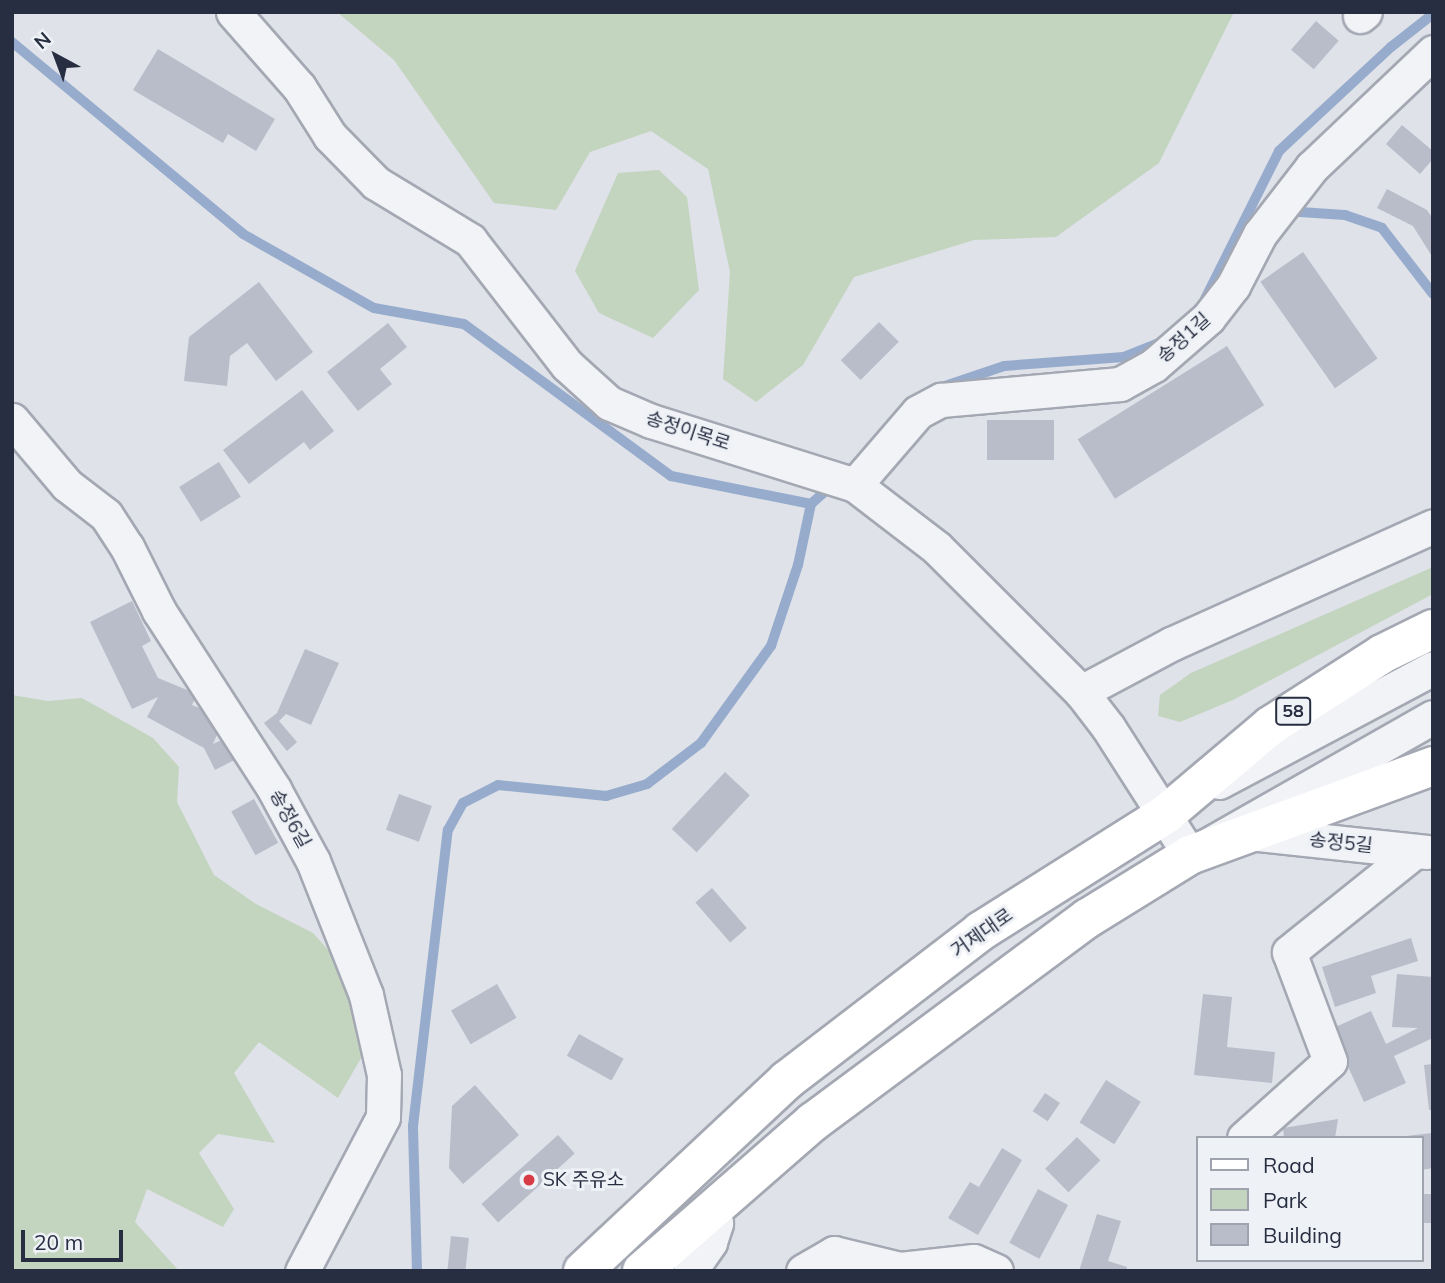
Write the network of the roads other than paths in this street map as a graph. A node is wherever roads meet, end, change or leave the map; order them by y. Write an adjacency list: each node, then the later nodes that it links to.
1 (233, 12): 4 (street, 송정이목로)
2 (1433, 52): 4 (street, 송정1길)
3 (12, 421): 17 (street, 송정6길)
4 (855, 485): 8 (street, 송정이목로)
5 (1433, 526): 8 (street)
6 (1433, 629): 11 (main road, 58)
7 (1433, 668): 11 (street, 거제대로)
8 (1081, 692): 11 (street, 송정이목로)
9 (1433, 717): 14 (street)
10 (1433, 766): 12 (main road)
11 (1166, 814): 14 (street, 송정이목로); 18 (main road, 거제대로 / 58)
12 (1249, 833): 13 (street, 송정5길); 14 (main road)
13 (1424, 852): 15 (street)
14 (1190, 855): 16 (main road)
15 (1246, 1136)
16 (712, 1208): 19 (main road); 20 (street)
17 (302, 1271)
18 (583, 1271)
19 (642, 1271)
20 (690, 1271)
21 (803, 1271): 22 (street)
22 (996, 1271)

